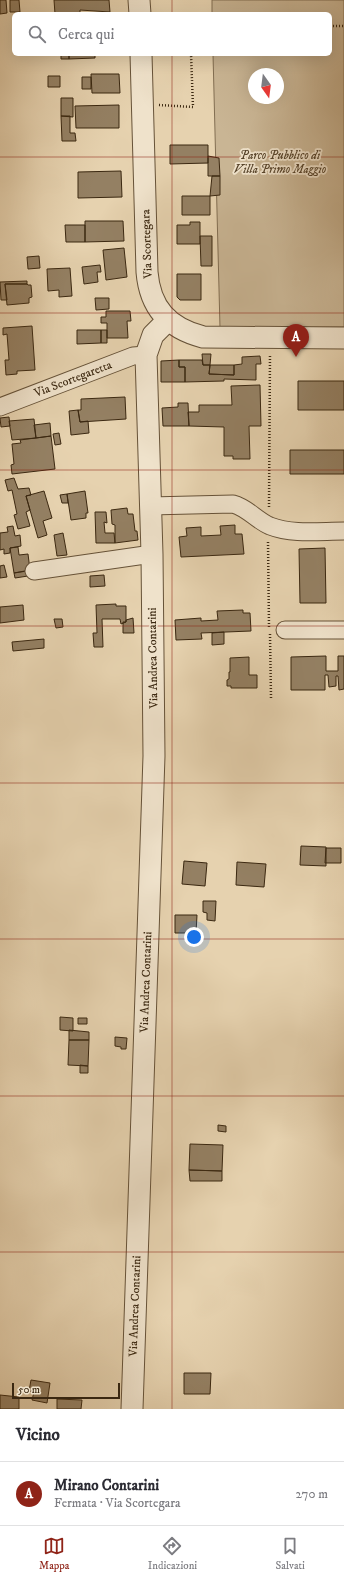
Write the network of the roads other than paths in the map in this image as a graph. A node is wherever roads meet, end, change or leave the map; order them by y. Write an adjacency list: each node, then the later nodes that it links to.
1 (139, 0): 2 (street)
2 (140, 12)
3 (141, 56): 4 (street, Via Scortegara)
4 (168, 320): 5 (street, Via Scortegara); 6 (street, Via Andrea Contarini)
5 (344, 338)
6 (146, 355): 7 (street, Via Scortegaretta); 8 (street, Via Andrea Contarini)
7 (0, 406)
8 (150, 506): 9 (street); 10 (street, Via Andrea Contarini)
9 (344, 531)
10 (152, 554): 11 (street); 14 (street, Via Andrea Contarini)
11 (34, 571)
12 (285, 630): 13 (street)
13 (344, 630)
14 (132, 1409)

